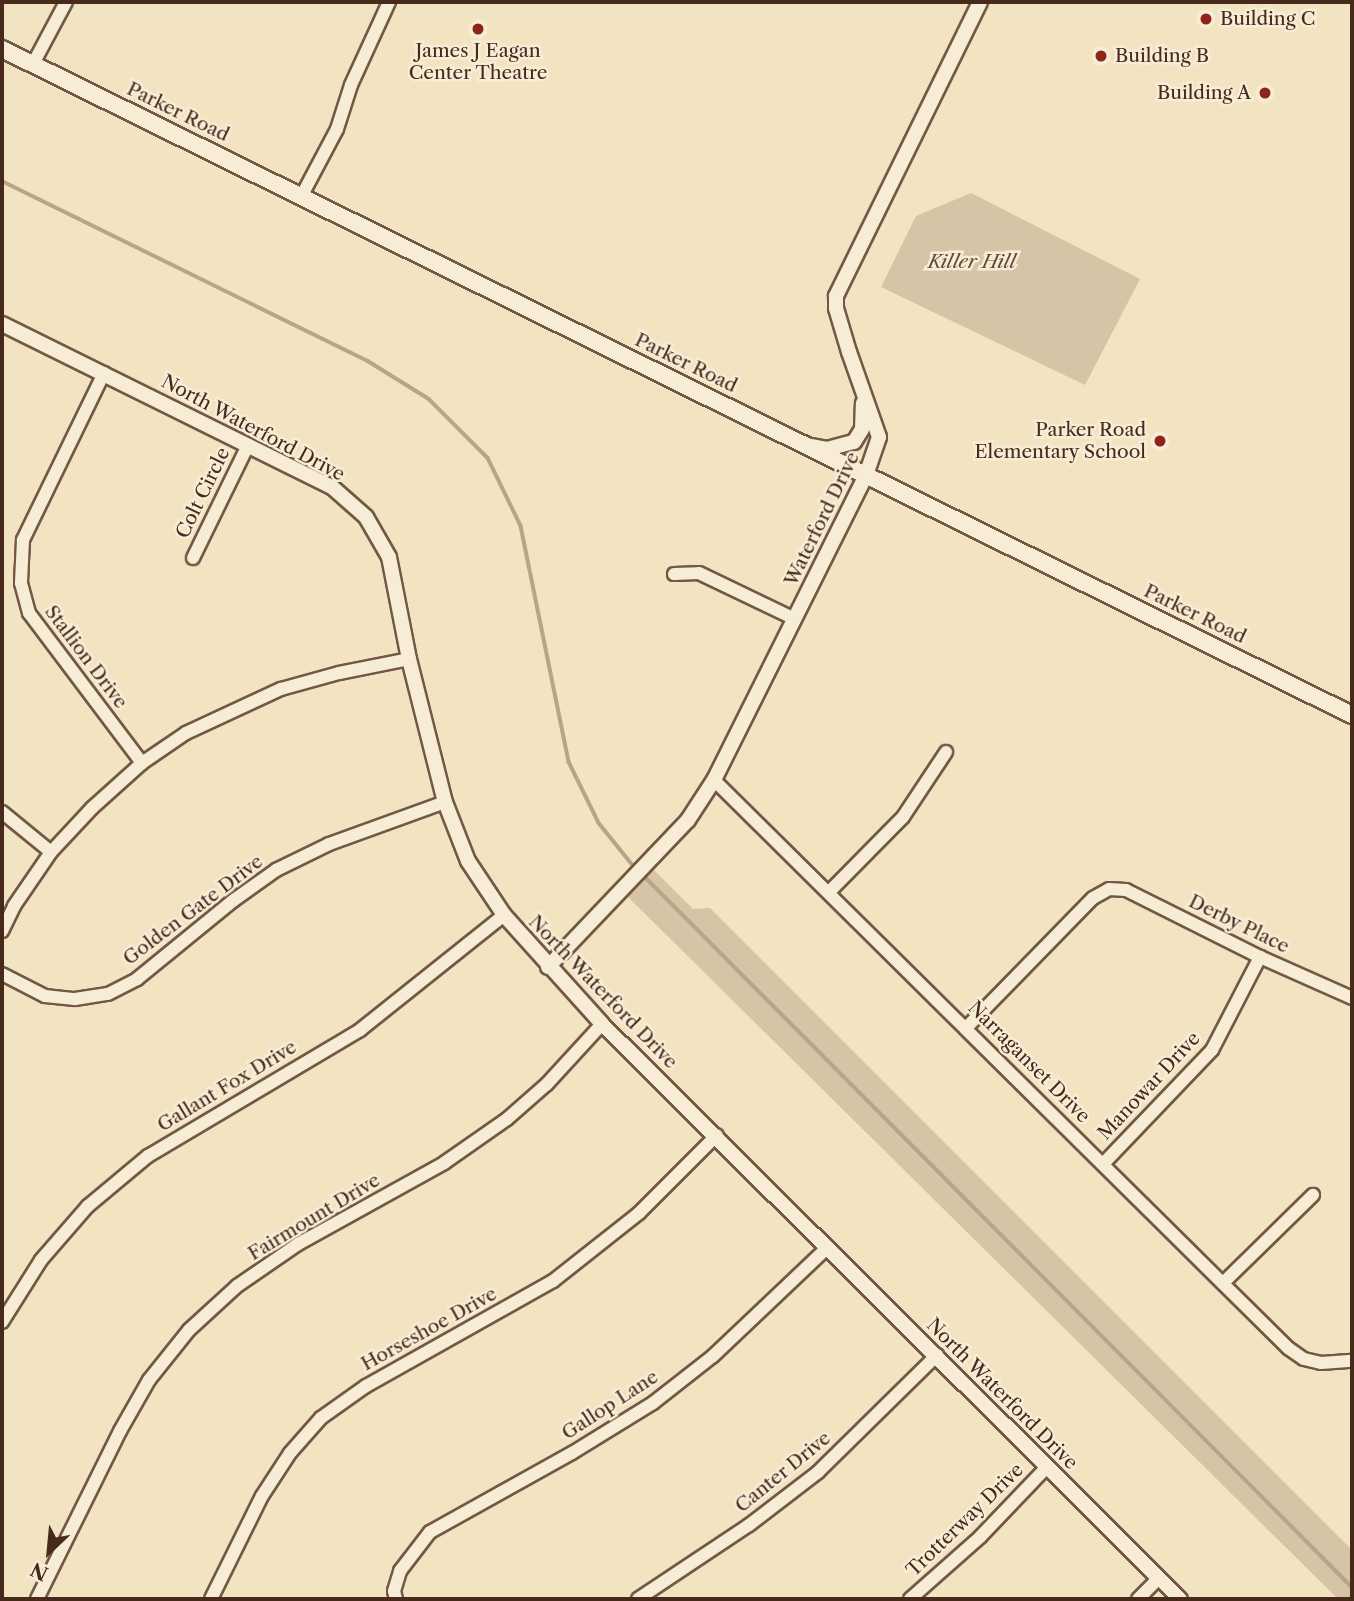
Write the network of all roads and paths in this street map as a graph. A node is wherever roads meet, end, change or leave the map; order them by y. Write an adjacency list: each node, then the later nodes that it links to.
1 (66, 2): 5 (street)
2 (389, 2): 6 (street)
3 (981, 2): 9 (street, Waterford Drive)
4 (2, 50): 5 (main road, Parker Road)
5 (33, 64): 6 (main road, Parker Road)
6 (301, 197): 11 (main road, Parker Road)
7 (2, 324): 8 (street, North Waterford Drive)
8 (104, 373): 10 (street, North Waterford Drive); 19 (street, Stallion Drive)
9 (864, 395): 11 (street); 12 (street, Waterford Drive)
10 (247, 445): 13 (street, Colt Circle); 16 (street, North Waterford Drive)
11 (806, 445): 12 (main road, Parker Road)
12 (866, 475): 15 (street, Waterford Drive); 17 (main road, Parker Road)
13 (193, 558)
14 (674, 574): 15 (street)
15 (795, 619): 20 (street, Waterford Drive)
16 (409, 659): 19 (street); 21 (street, North Waterford Drive)
17 (1352, 715)
18 (946, 752): 24 (street)
19 (142, 763): 23 (street)
20 (715, 780): 24 (street, Narraganset Drive); 28 (street, Waterford Drive)
21 (445, 802): 25 (street, North Waterford Drive); 29 (street, Golden Gate Drive)
22 (2, 812): 23 (street)
23 (51, 852): 26 (street)
24 (831, 891): 32 (street, Narraganset Drive)
25 (504, 915): 28 (street, North Waterford Drive); 38 (street, Gallant Fox Drive)
26 (2, 931)
27 (1260, 957): 30 (street, Derby Place); 32 (street, Derby Place); 34 (street, Manowar Drive)
28 (548, 967): 31 (street, North Waterford Drive)
29 (2, 974)
30 (1352, 998)
31 (603, 1024): 33 (street, North Waterford Drive); 43 (street, Fairmount Drive)
32 (967, 1027): 34 (street, Narraganset Drive)
33 (717, 1135): 36 (street, North Waterford Drive); 44 (street, Horseshoe Drive)
34 (1103, 1164): 37 (street, Narraganset Drive)
35 (1313, 1195): 37 (street)
36 (827, 1248): 39 (street, North Waterford Drive); 45 (street, Gallop Lane)
37 (1223, 1283): 40 (street, Narraganset Drive)
38 (2, 1322)
39 (937, 1355): 41 (street, North Waterford Drive); 46 (street, Canter Drive)
40 (1352, 1361)
41 (1047, 1467): 42 (street, North Waterford Drive); 47 (street, Trotterway Drive)
42 (1159, 1578): 48 (street); 49 (street, North Waterford Drive)
43 (37, 1599)
44 (211, 1599)
45 (396, 1599)
46 (638, 1599)
47 (910, 1599)
48 (1138, 1599)
49 (1181, 1599)

